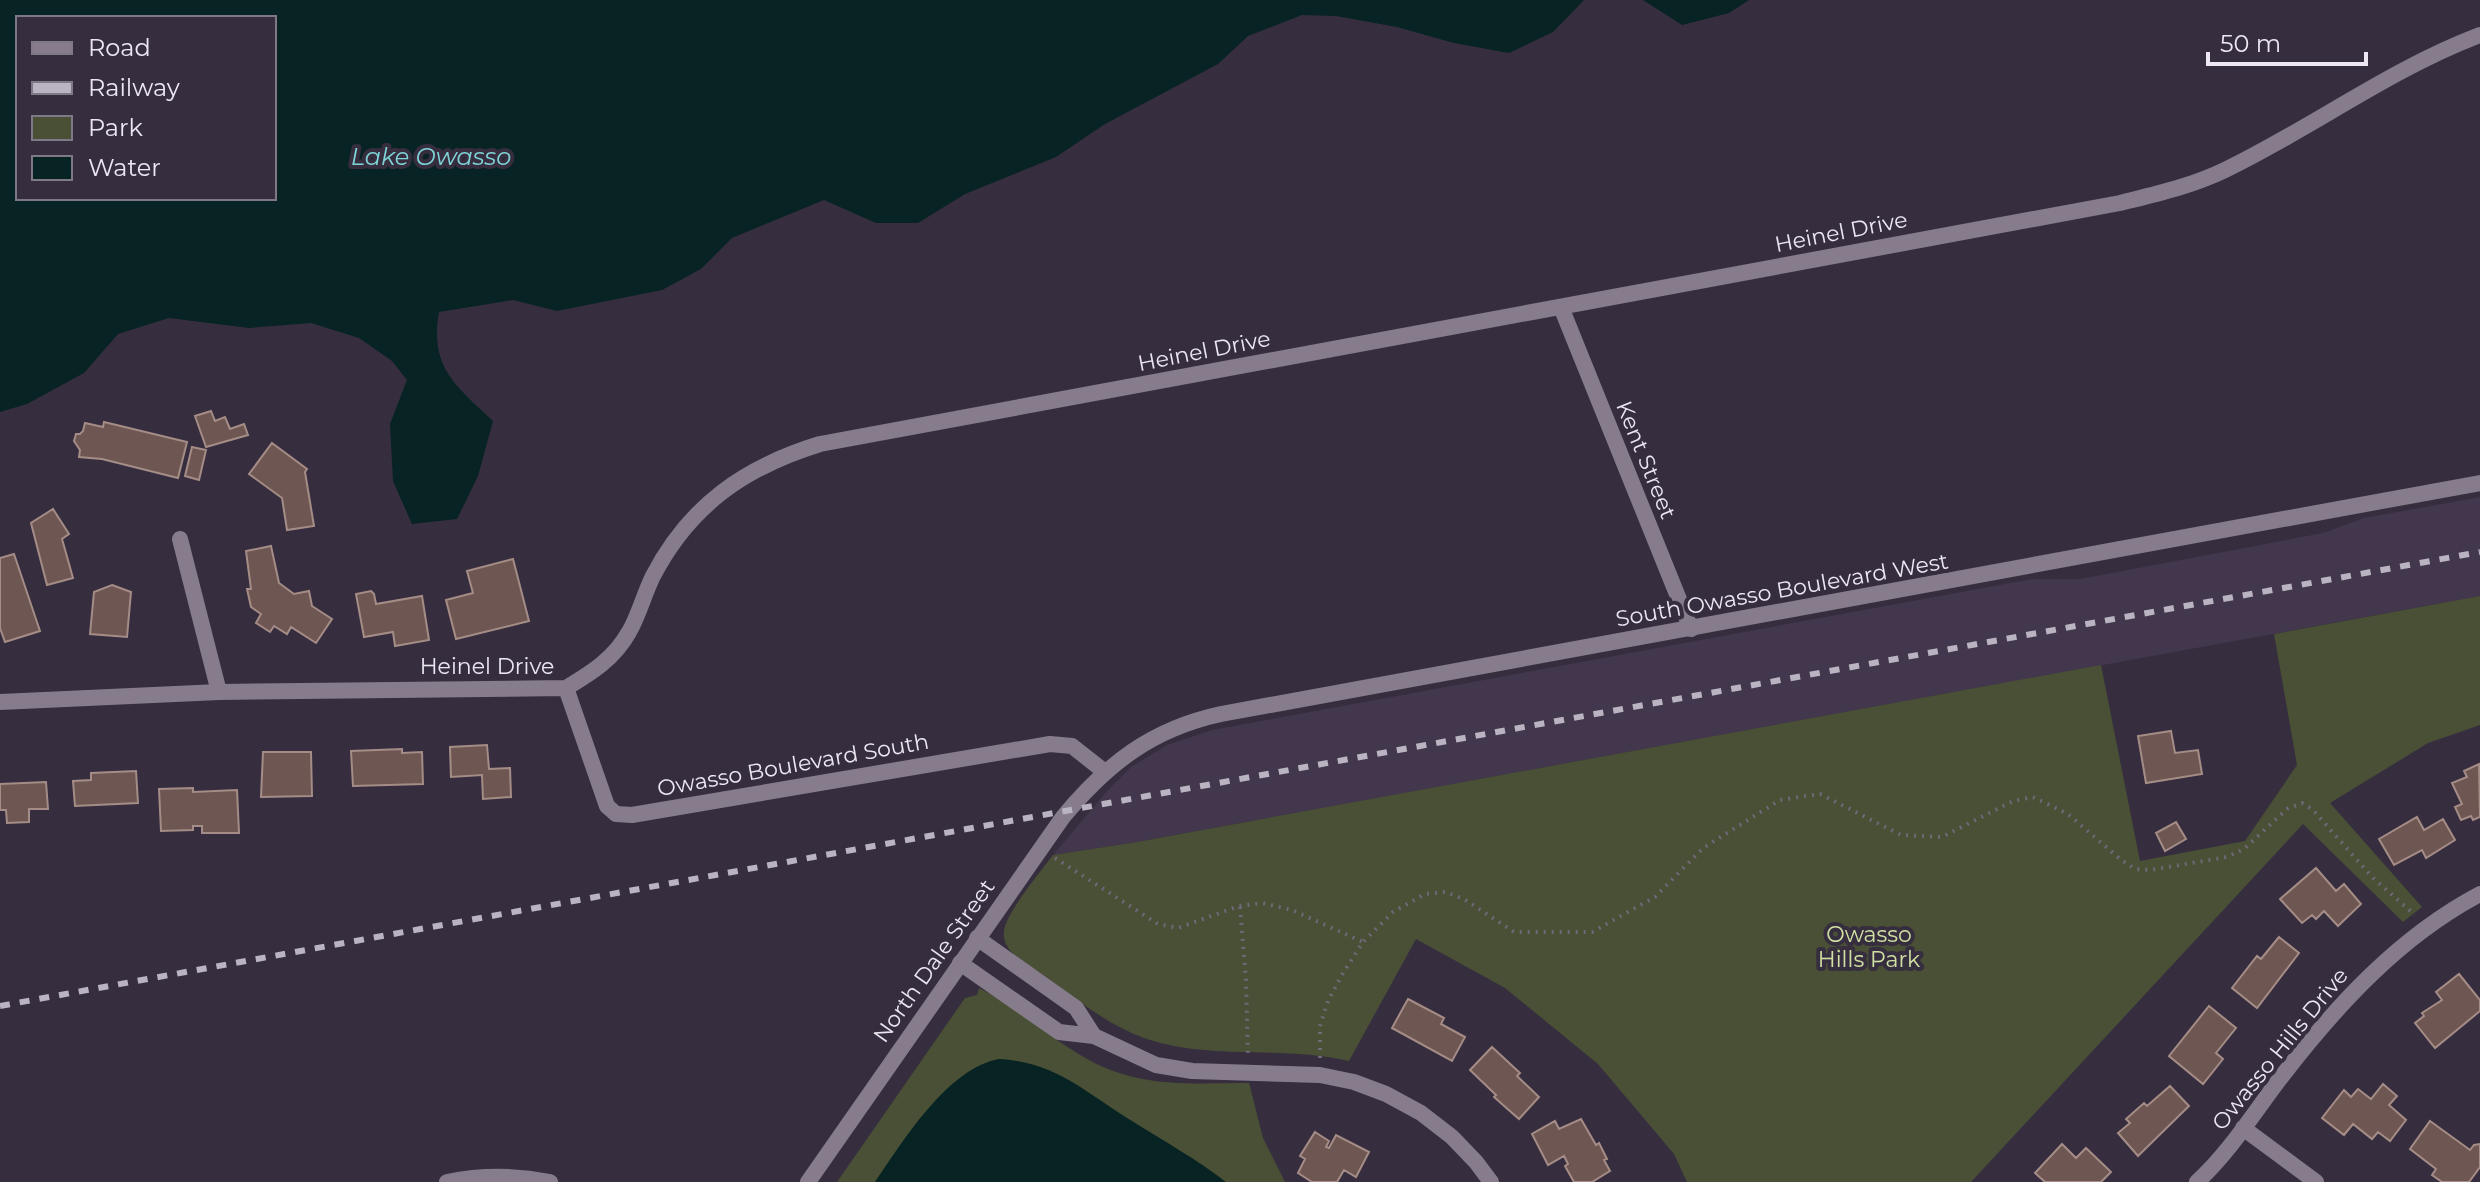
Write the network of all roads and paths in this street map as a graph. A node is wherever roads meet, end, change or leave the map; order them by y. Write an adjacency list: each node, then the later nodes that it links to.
1 (2480, 35): 2 (street, Heinel Drive)
2 (1561, 307): 5 (street, Kent Street); 6 (street, Heinel Drive)
3 (2480, 483): 5 (street, South Owasso Boulevard West)
4 (180, 539): 7 (street)
5 (1691, 629): 9 (street, South Owasso Boulevard West)
6 (566, 688): 7 (street, Heinel Drive); 9 (street, Owasso Boulevard South)
7 (219, 692): 8 (street, Heinel Drive)
8 (0, 702)
9 (1105, 772): 10 (street, North Dale Street)
10 (1040, 848): 12 (path); 14 (street, North Dale Street)
11 (2480, 894): 13 (street, Owasso Hills Drive)
12 (1239, 906): 15 (path); 18 (path)
13 (2428, 927): 15 (path); 20 (street, Owasso Hills Drive)
14 (977, 938): 16 (street, North Dale Street); 17 (street)
15 (1363, 942): 19 (path)
16 (960, 963): 17 (street); 23 (street, North Dale Street)
17 (1094, 1036): 18 (street)
18 (1248, 1072): 19 (street)
19 (1320, 1075): 24 (street)
20 (2243, 1128): 25 (street, Owasso Hills Drive); 26 (street)
21 (447, 1182): 22 (street)
22 (550, 1182)
23 (808, 1182)
24 (1491, 1182)
25 (2197, 1182)
26 (2316, 1182)

